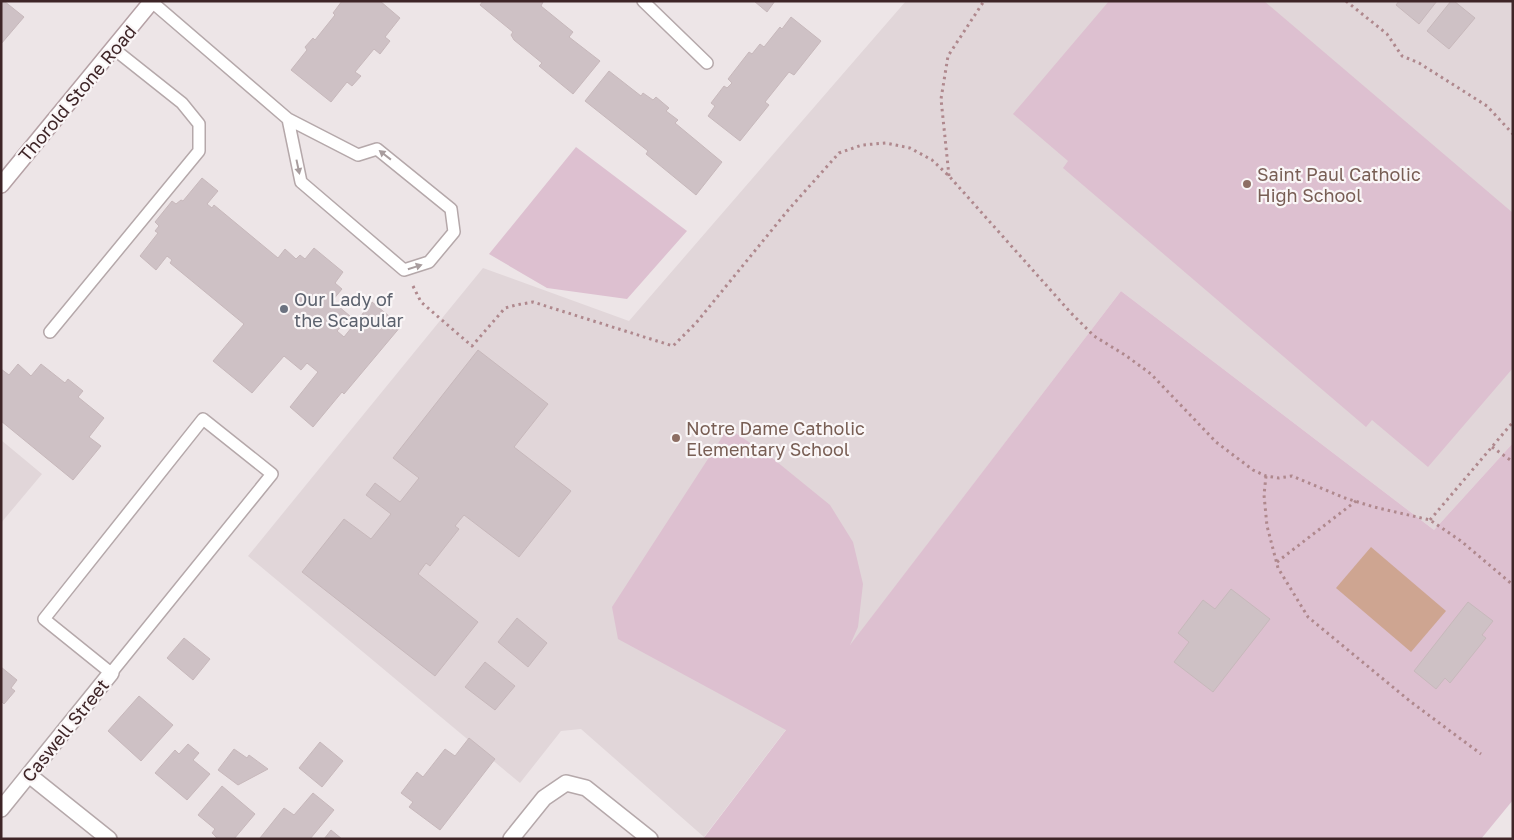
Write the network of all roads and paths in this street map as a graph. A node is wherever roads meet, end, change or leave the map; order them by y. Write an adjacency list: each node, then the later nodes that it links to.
1 (152, 1): 5 (street, Thorold Stone Road); 7 (lane)
2 (643, 1): 6 (lane)
3 (984, 1): 9 (path)
4 (1346, 1): 8 (path)
5 (114, 49): 10 (street, Thorold Stone Road); 12 (lane)
6 (707, 63)
7 (288, 119): 11 (lane, one-way to 11); 11 (lane, one-way to 7)
8 (1513, 134)
9 (949, 176): 11 (path); 16 (path)
10 (1, 185)
11 (404, 270)
12 (50, 332)
13 (1513, 422): 14 (path)
14 (1492, 446): 15 (path); 18 (path)
15 (1513, 462)
16 (1266, 476): 17 (path); 19 (path)
17 (1356, 501): 18 (path); 19 (path)
18 (1430, 520): 20 (path)
19 (1277, 562): 22 (path)
20 (1513, 585)
21 (110, 673): 21 (lane); 23 (street, Caswell Street)
22 (1481, 754)
23 (29, 775): 24 (street, Caswell Street); 25 (street)
24 (1, 810)
25 (109, 839)
26 (511, 839): 27 (street)
27 (650, 839)

